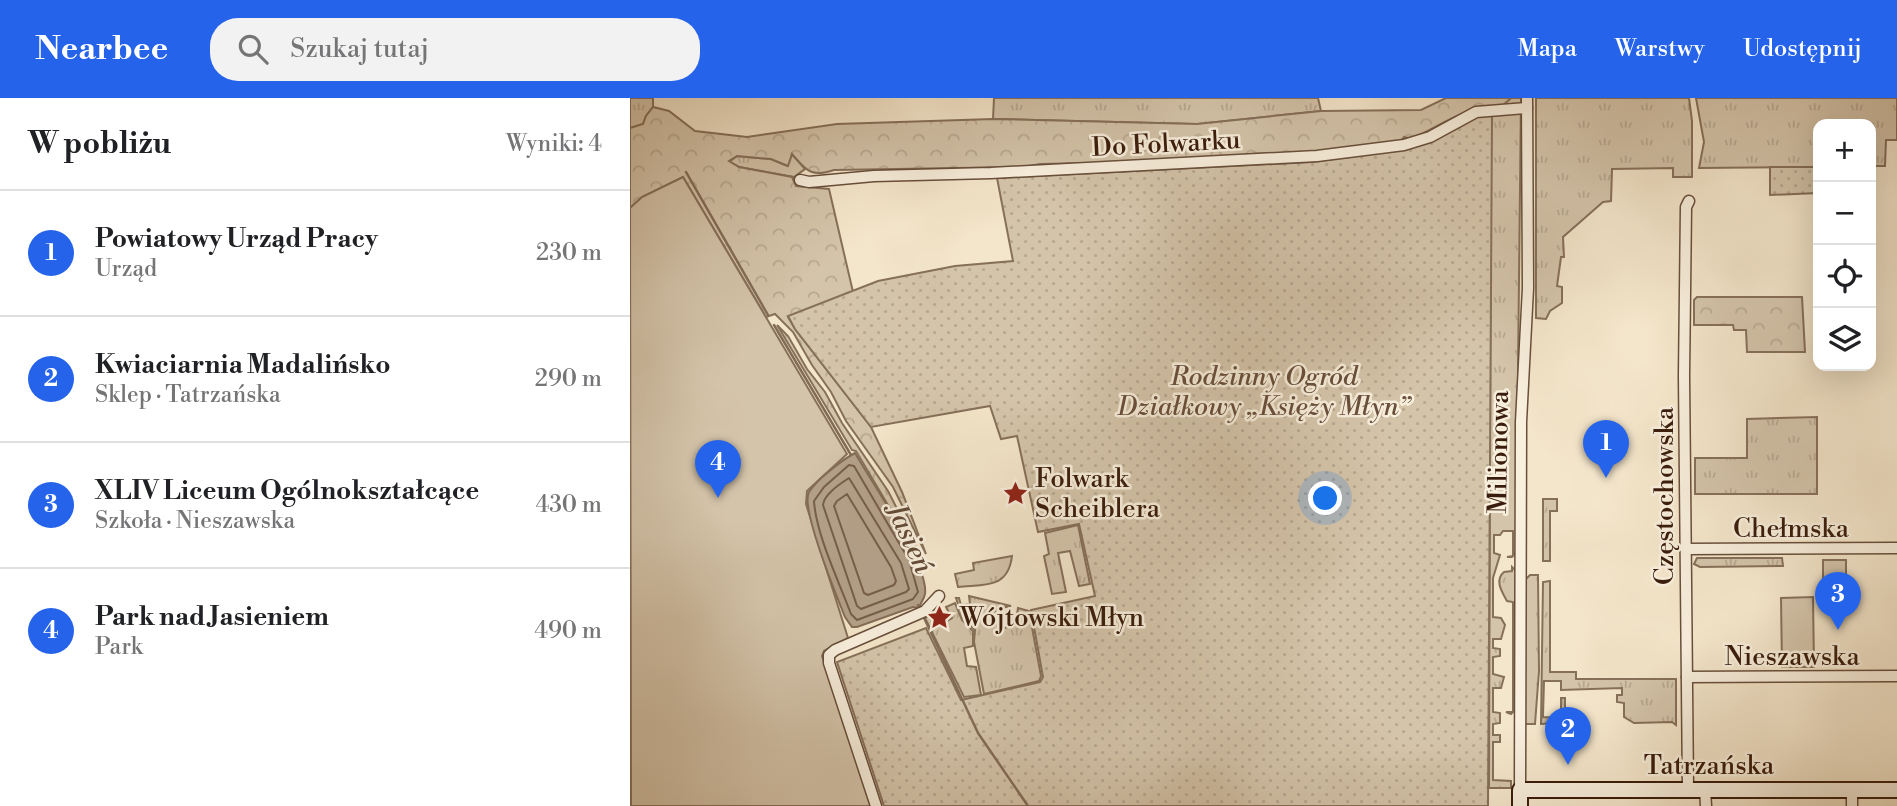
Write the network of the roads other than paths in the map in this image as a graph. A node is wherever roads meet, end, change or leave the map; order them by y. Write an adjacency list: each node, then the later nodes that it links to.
1 (1527, 103): 2 (street, Do Folwarku); 9 (street, Milionowa)
2 (800, 180)
3 (1689, 201): 5 (street, Częstochowska)
4 (1897, 548): 5 (street, Chełmska)
5 (1686, 549): 8 (street, Częstochowska)
6 (939, 596): 14 (street)
7 (1897, 676): 8 (street, Nieszawska)
8 (1687, 677): 10 (street, Częstochowska)
9 (1520, 790): 10 (street, Tatrzańska); 15 (street, Milionowa)
10 (1688, 790): 11 (street, Tatrzańska)
11 (1705, 790): 12 (street, Tatrzańska); 16 (street)
12 (1852, 790): 13 (street, Tatrzańska); 17 (street)
13 (1897, 790)
14 (876, 806)
15 (1520, 806)
16 (1706, 806)
17 (1852, 806)

